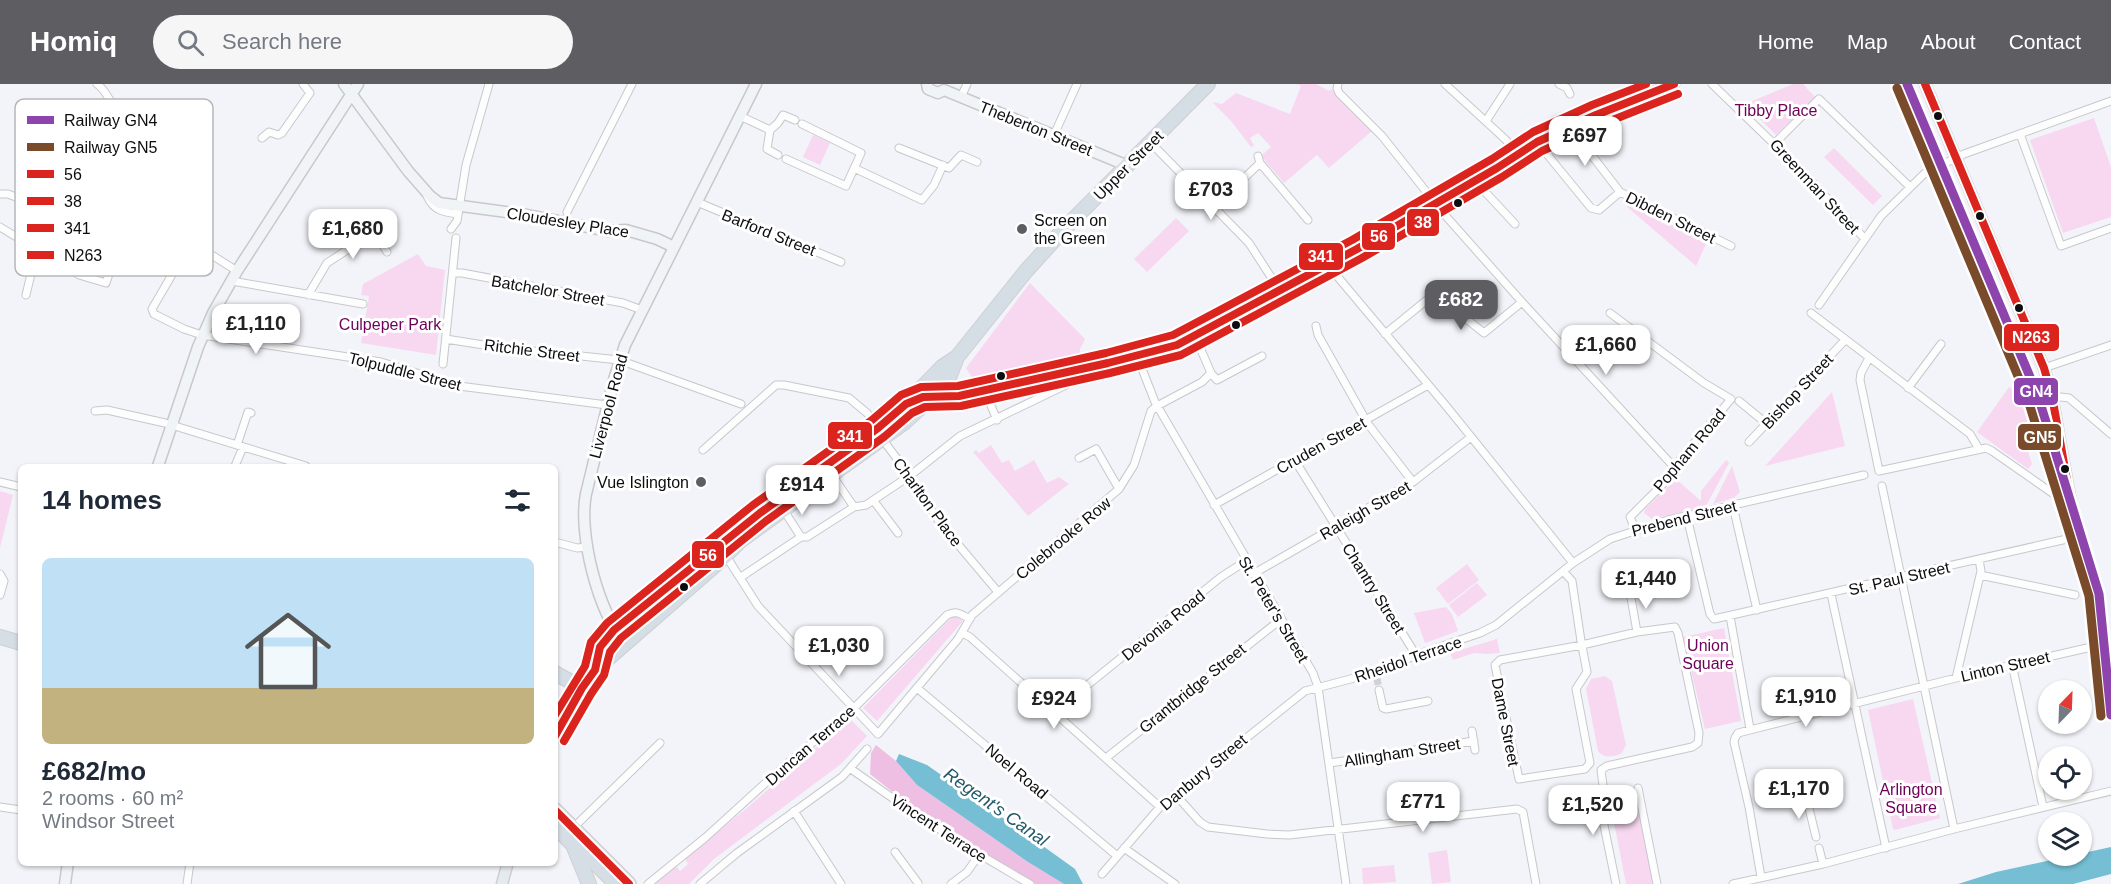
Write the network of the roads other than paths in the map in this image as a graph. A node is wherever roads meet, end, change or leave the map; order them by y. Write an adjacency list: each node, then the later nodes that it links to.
1 (303, 84): 31 (street)
2 (344, 84): 21 (street)
3 (358, 84): 21 (street)
4 (489, 84): 52 (street)
5 (632, 84): 53 (street)
6 (756, 84): 25 (street, Liverpool Road)
7 (927, 84): 19 (street, Theberton Street)
8 (967, 84): 22 (street)
9 (1077, 84): 30 (street)
10 (1208, 84): 33 (highway, Upper Street)
11 (1338, 84): 50 (street)
12 (1445, 84): 26 (street)
13 (1510, 84): 26 (street)
14 (1559, 84): 20 (street)
15 (1674, 84): 27 (main road)
16 (1925, 84): 38 (main road)
17 (103, 85): 23 (street)
18 (1714, 86): 34 (street, Greenman Street)
19 (943, 87): 22 (street, Theberton Street)
20 (1569, 89)
21 (351, 95): 52 (street, Cloudesley Place); 75 (street)
22 (961, 97): 30 (street, Theberton Street)
23 (110, 99)
24 (2111, 101): 29 (street)
25 (740, 116): 28 (street); 49 (street, Liverpool Road)
26 (1486, 121): 37 (street)
27 (1570, 127): 32 (main road); 46 (street, Dibden Street)
28 (770, 130): 36 (street); 43 (street)
29 (2020, 134): 38 (street); 58 (street)
30 (1054, 135): 42 (street, Theberton Street)
31 (262, 138)
32 (1537, 142): 37 (main road); 46 (street)
33 (1151, 143): 42 (highway, Upper Street); 51 (street)
34 (1775, 144): 45 (street); 63 (street, Greenman Street)
35 (899, 148): 41 (street)
36 (778, 155)
37 (1519, 155): 44 (main road)
38 (1955, 157): 45 (street); 100 (main road)
39 (786, 159): 43 (street)
40 (977, 162): 41 (street)
41 (943, 165): 43 (street)
42 (1128, 166): 95 (highway, Upper Street)
43 (854, 168)
44 (1475, 181): 50 (main road); 56 (street)
45 (1910, 187): 63 (street)
46 (1620, 192): 64 (street, Dibden Street)
47 (0, 194): 48 (street)
48 (15, 197)
49 (697, 202): 65 (street, Liverpool Road); 68 (street, Barford Street)
50 (1436, 204): 69 (main road); 79 (street)
51 (1214, 207): 54 (street); 76 (street)
52 (459, 210): 59 (street); 65 (street, Cloudesley Place)
53 (567, 212)
54 (1308, 220)
55 (392, 221): 60 (street)
56 (1515, 224)
57 (0, 227): 61 (street)
58 (2111, 228)
59 (451, 229)
60 (375, 232): 66 (street); 78 (street)
61 (15, 236)
62 (456, 238): 70 (street)
63 (1865, 239): 81 (street)
64 (1731, 246)
65 (674, 247): 82 (street, Liverpool Road)
66 (387, 252)
67 (213, 259): 75 (street)
68 (841, 262)
69 (1329, 264): 76 (main road); 86 (street)
70 (453, 273): 82 (street, Batchelor Street); 89 (street)
71 (31, 276): 77 (street)
72 (85, 276): 73 (street)
73 (108, 276)
74 (171, 276): 87 (street, Tolpuddle Street)
75 (235, 276): 78 (street); 87 (street)
76 (1280, 291): 88 (main road)
77 (26, 295)
78 (308, 295): 80 (street)
79 (1522, 302): 86 (street); 130 (street)
80 (363, 304)
81 (1819, 305)
82 (642, 310): 97 (street, Liverpool Road)
83 (1610, 313): 130 (street, Popham Road)
84 (1811, 313): 90 (street)
85 (1316, 326): 115 (street)
86 (1385, 334): 102 (street)
87 (202, 335): 110 (street, Tolpuddle Street); 117 (street)
88 (1195, 336): 93 (main road); 101 (street)
89 (446, 339): 97 (street, Ritchie Street); 98 (street)
90 (1845, 340): 96 (street); 116 (street, Bishop Street)
91 (1941, 344): 103 (street)
92 (2111, 345): 100 (street)
93 (1137, 356): 99 (main road); 111 (street, St. Peter's Street)
94 (1263, 356): 101 (street)
95 (957, 357): 106 (highway, Upper Street); 109 (highway, Upper Street)
96 (1869, 358): 103 (street); 123 (street)
97 (619, 360): 108 (street, Ritchie Street); 110 (street, Liverpool Road)
98 (443, 364)
99 (1101, 364): 104 (main road); 114 (street)
100 (2044, 368): 105 (main road)
101 (1211, 373): 111 (street)
102 (1428, 385): 115 (street, Cruden Street); 120 (street)
103 (1908, 388): 123 (street)
104 (984, 389): 106 (main road); 114 (street)
105 (2052, 396): 119 (street); 138 (main road)
106 (932, 397): 109 (main road); 118 (highway, Upper Street)
107 (1739, 401): 116 (street)
108 (741, 404)
109 (906, 404): 118 (highway, Upper Street)
110 (607, 405): 151 (street, Liverpool Road)
111 (1157, 406): 137 (street, Colebrooke Row); 141 (street, St. Peter's Street)
112 (95, 411): 117 (street)
113 (251, 413): 122 (street)
114 (997, 420): 139 (street)
115 (1366, 420): 126 (street, Cruden Street); 134 (street)
116 (1767, 424): 121 (street, Bishop Street)
117 (172, 425): 122 (street); 127 (street)
118 (880, 433): 124 (street, Charlton Place); 131 (highway, Upper Street); 140 (highway, Upper Street); 162 (street, Charlton Place)
119 (2111, 434)
120 (1471, 437): 134 (street, Raleigh Street); 155 (street)
121 (1749, 442)
122 (240, 446): 128 (street); 129 (street)
123 (1978, 449): 138 (street)
124 (703, 450)
125 (1079, 458): 137 (street)
126 (1294, 459): 141 (street, Cruden Street); 145 (street, Chantry Street)
127 (159, 464)
128 (236, 464)
129 (299, 464)
130 (1674, 467): 146 (street, Popham Road)
131 (832, 475): 140 (highway, Upper Street); 143 (street)
132 (1864, 475): 142 (street, Prebend Street)
133 (0, 482): 135 (street)
134 (1413, 482): 145 (street, Raleigh Street)
135 (18, 486)
136 (1882, 486): 161 (street)
137 (1119, 489): 162 (street, Colebrooke Row)
138 (2070, 497): 190 (main road)
139 (873, 500): 143 (street); 147 (street)
140 (782, 503): 148 (street); 152 (highway, Upper Street); 172 (highway, Upper Street)
141 (1214, 505): 154 (street, St. Peter's Street)
142 (1733, 506): 144 (street, Prebend Street); 167 (street)
143 (854, 507): 148 (street)
144 (1687, 517): 146 (street, Prebend Street); 168 (street)
145 (1337, 527): 158 (street, Raleigh Street); 180 (street, Chantry Street)
146 (1635, 529): 155 (street, Prebend Street)
147 (898, 533)
148 (801, 537): 160 (street)
149 (2067, 538): 153 (street, St. Paul Street)
150 (558, 543): 151 (street)
151 (587, 547): 172 (street, Liverpool Road)
152 (726, 556): 160 (street); 177 (highway, Upper Street)
153 (1979, 559): 159 (street); 161 (street, St. Paul Street)
154 (1246, 561): 158 (street, St. Peter's Street); 194 (street, Devonia Road)
155 (1573, 563): 156 (street, Prebend Street)
156 (1563, 571): 171 (street, Prebend Street); 178 (street)
157 (0, 574): 165 (street)
158 (1253, 574): 170 (street, St. Peter's Street)
159 (1980, 575): 166 (street); 184 (street)
160 (741, 578): 193 (street)
161 (1901, 578): 164 (street, St. Paul Street); 185 (street)
162 (998, 592): 169 (street, Colebrooke Row)
163 (1630, 592): 173 (street)
164 (1831, 594): 167 (street, St. Paul Street); 192 (street)
165 (0, 595)
166 (2075, 595)
167 (1757, 610): 168 (street, St. Paul Street)
168 (1730, 616): 195 (street)
169 (970, 619): 174 (street, Colebrooke Row); 193 (street, Duncan Terrace)
170 (1280, 620): 186 (street, St. Peter's Street); 202 (street, Grantbridge Street)
171 (1496, 625): 180 (street, Rheidol Terrace)
172 (614, 630): 177 (street, Liverpool Road); 182 (highway, Upper Street)
173 (1637, 632): 178 (street); 247 (street)
174 (962, 633): 188 (street, Colebrooke Row); 194 (street)
175 (0, 637): 176 (highway)
176 (18, 642)
177 (625, 642): 182 (highway, Upper Street)
178 (1582, 645): 178 (street, Dame Street)
179 (2087, 648): 181 (street, Linton Street)
180 (1416, 655): 186 (street, Rheidol Terrace)
181 (2012, 664): 184 (street, Linton Street); 213 (street)
182 (595, 670): 187 (highway)
183 (558, 675): 187 (highway)
184 (1956, 678): 185 (street, Linton Street)
185 (1923, 686): 192 (street); 217 (street)
186 (1318, 687): 203 (street, St. Peter's Street); 210 (street, Danbury Street)
187 (582, 688): 196 (highway)
188 (917, 688): 193 (street, Colebrooke Row); 226 (street, Noel Road)
189 (1379, 690): 191 (street)
190 (2111, 692)
191 (1428, 701)
192 (1855, 703): 195 (street); 222 (street)
193 (852, 709): 239 (street, Duncan Terrace)
194 (1053, 713): 202 (street)
195 (1750, 729): 232 (street)
196 (558, 731)
197 (1472, 731): 198 (street, Allingham Street)
198 (1474, 741): 201 (street, Allingham Street); 203 (street, Allingham Street)
199 (660, 743): 216 (street)
200 (867, 749): 204 (street)
201 (1475, 750)
202 (1106, 758): 212 (street)
203 (1330, 763): 218 (street, St. Peter's Street)
204 (851, 769): 215 (street); 225 (street, Vincent Terrace)
205 (1822, 778): 208 (street)
206 (1638, 788): 248 (street)
207 (1781, 788): 208 (street)
208 (1804, 789): 219 (street)
209 (2111, 791): 213 (street)
210 (1175, 794): 212 (street, Danbury Street); 218 (street)
211 (0, 807): 214 (street)
212 (1160, 807): 220 (street, Danbury Street)
213 (2043, 807): 217 (street)
214 (18, 810)
215 (794, 811): 240 (street); 241 (street)
216 (564, 829): 223 (highway); 233 (highway)
217 (1954, 829): 222 (street)
218 (1339, 831): 245 (street, St. Peter's Street); 246 (street)
219 (1816, 837)
220 (1124, 848): 226 (street, Danbury Street); 244 (street)
221 (1819, 848): 227 (street)
222 (1886, 848): 227 (street)
223 (575, 850): 233 (highway); 238 (highway)
224 (895, 852): 234 (street)
225 (979, 855): 242 (street); 243 (street, Vincent Terrace)
226 (1116, 855): 231 (street, Danbury Street)
227 (1823, 864): 232 (street)
228 (68, 866): 235 (street)
229 (189, 866): 236 (street)
230 (507, 866): 237 (main road)
231 (1102, 873)
232 (1761, 878): 249 (street)
233 (620, 883)
234 (918, 883)
235 (65, 884)
236 (187, 884)
237 (502, 884)
238 (590, 884)
239 (648, 884)
240 (700, 884)
241 (840, 884)
242 (951, 884)
243 (1030, 884)
244 (1175, 884)
245 (1346, 884)
246 (1536, 884)
247 (1616, 884)
248 (1657, 884)
249 (1733, 884)

